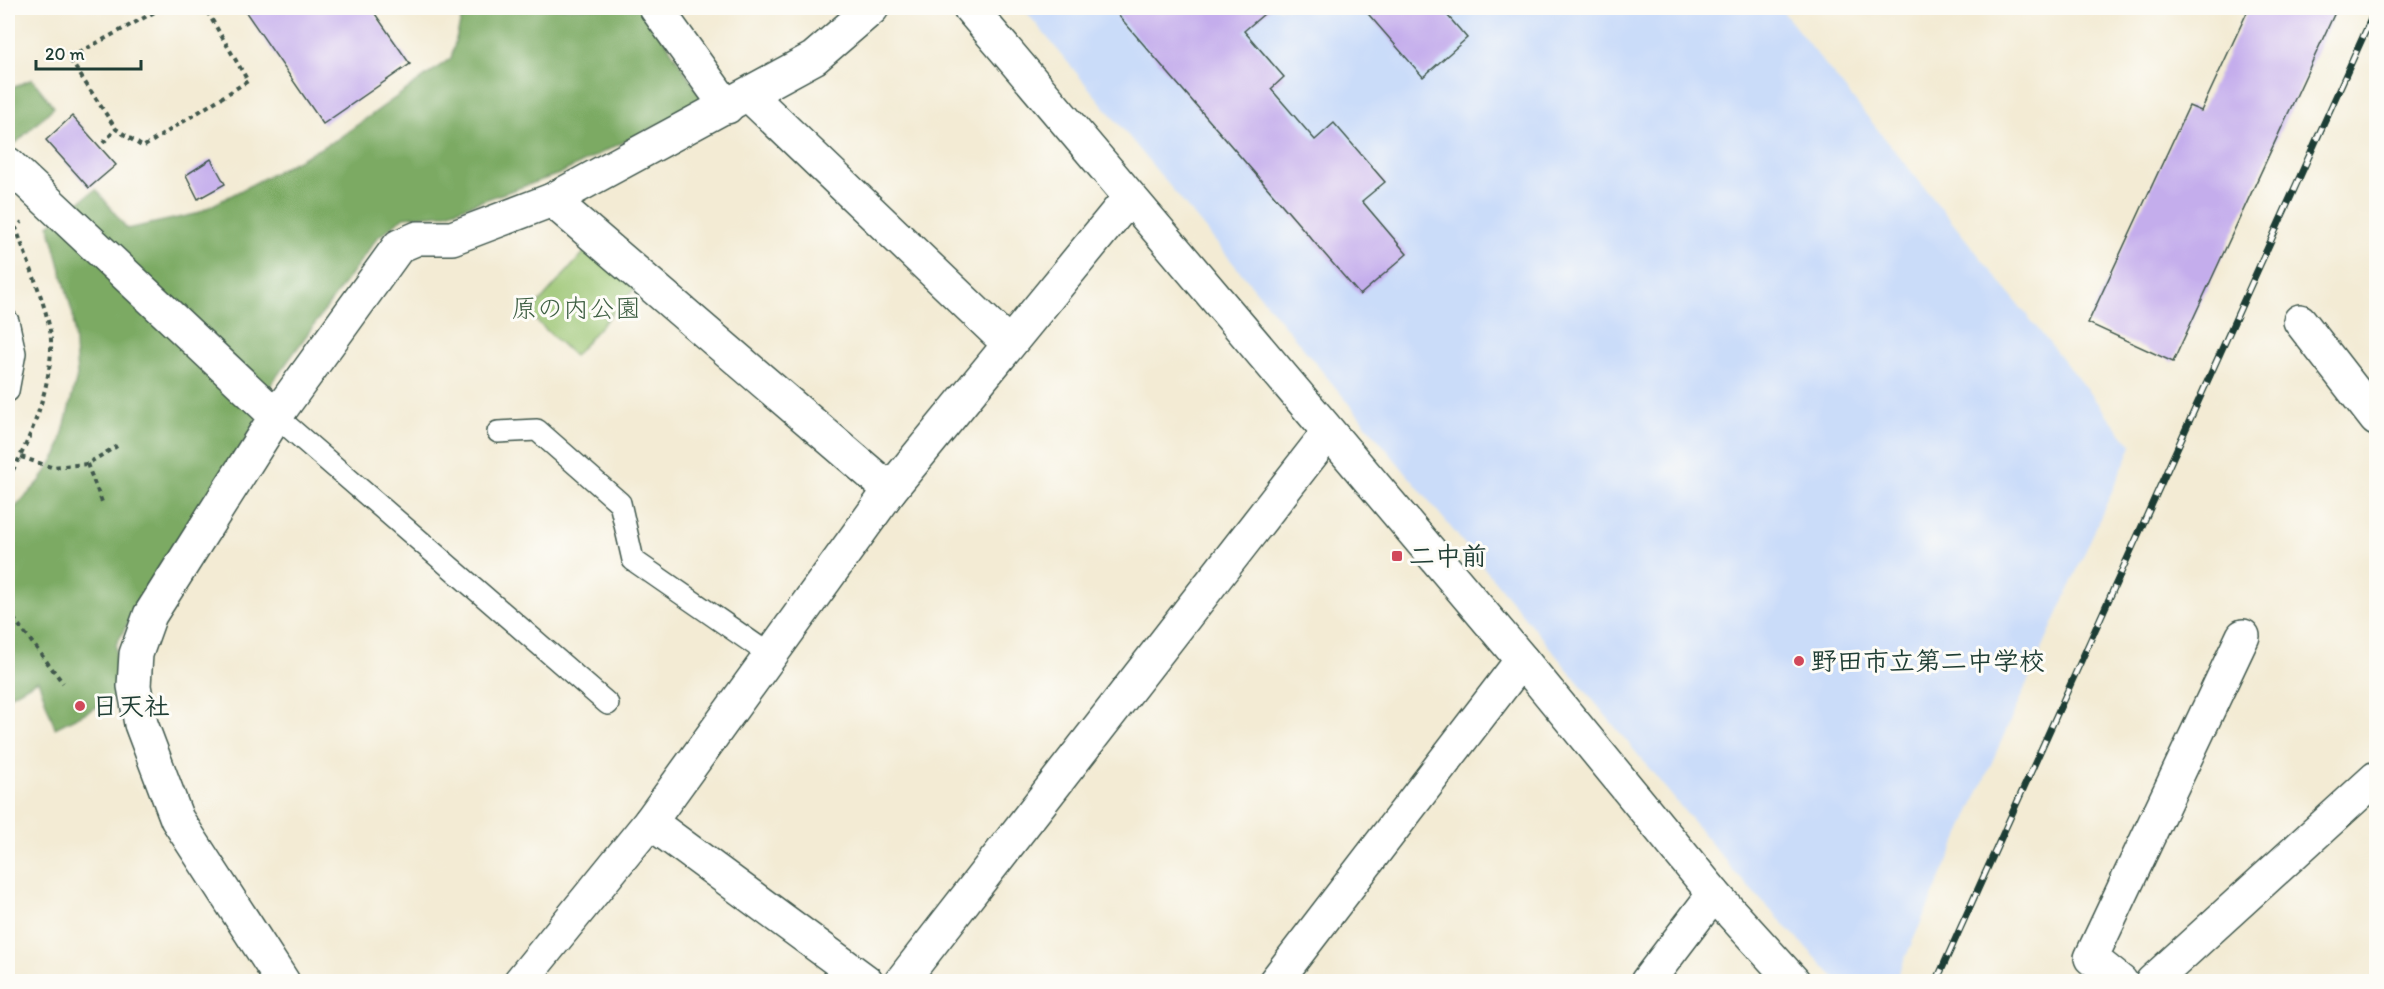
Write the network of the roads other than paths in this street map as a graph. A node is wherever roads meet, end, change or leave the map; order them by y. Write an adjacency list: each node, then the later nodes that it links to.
1 (656, 8): 4 (street)
2 (872, 8): 4 (street)
3 (970, 8): 6 (street)
4 (738, 101): 7 (street); 10 (street)
5 (8, 164): 12 (street)
6 (1129, 198): 10 (street); 15 (street)
7 (552, 200): 12 (street); 16 (street)
8 (8, 321): 11 (lane)
9 (2300, 321): 13 (street)
10 (1009, 344): 16 (street)
11 (8, 391)
12 (276, 416): 20 (lane); 24 (street)
13 (2376, 419)
14 (498, 432): 18 (lane)
15 (1328, 433): 19 (street); 27 (street)
16 (890, 490): 18 (street)
17 (2243, 636): 31 (street)
18 (770, 655): 22 (street)
19 (1522, 660): 23 (street); 28 (street)
20 (608, 704)
21 (2376, 781): 32 (street)
22 (650, 822): 25 (street); 26 (street)
23 (1714, 894): 29 (street); 30 (street)
24 (283, 981)
25 (520, 981)
26 (867, 981)
27 (901, 981)
28 (1275, 981)
29 (1647, 981)
30 (1794, 981)
31 (2121, 981)
32 (2152, 981)

